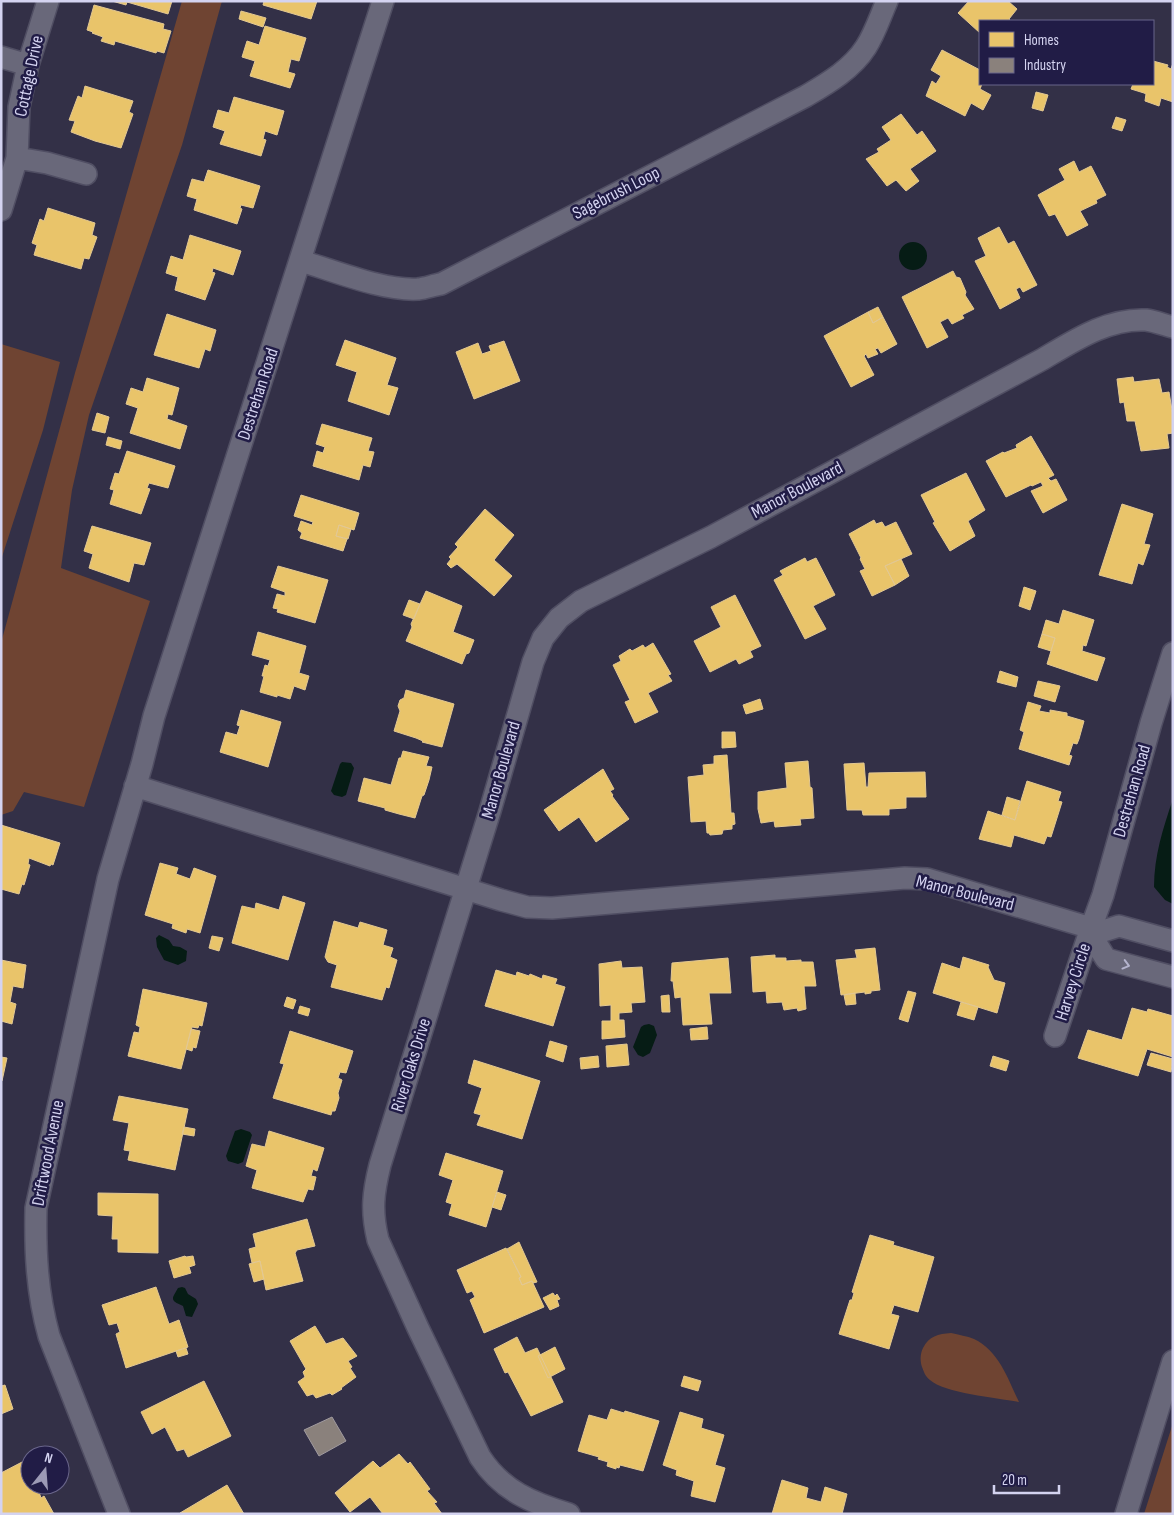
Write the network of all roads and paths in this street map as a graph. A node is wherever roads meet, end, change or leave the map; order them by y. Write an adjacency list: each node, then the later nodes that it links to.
1 (48, 1): 5 (street, Cottage Drive)
2 (383, 1): 9 (street, Destrehan Road)
3 (887, 1): 9 (street, Sagebrush Loop)
4 (1, 57): 5 (street)
5 (28, 65): 6 (street, Cottage Drive)
6 (17, 158): 7 (street); 8 (street, Cottage Drive)
7 (86, 174)
8 (1, 210)
9 (301, 261): 12 (street, Destrehan Road)
10 (1173, 327): 13 (street, Manor Boulevard)
11 (1173, 653): 14 (street, Destrehan Road)
12 (135, 786): 13 (street); 19 (street, Driftwood Avenue)
13 (465, 889): 14 (street, Manor Boulevard); 20 (street, River Oaks Drive)
14 (1091, 932): 15 (street); 16 (street, one-way to 16); 17 (street, Harvey Circle)
15 (1173, 941)
16 (1173, 977)
17 (1055, 1036)
18 (1173, 1361): 21 (street)
19 (119, 1514)
20 (569, 1514)
21 (1126, 1514)

